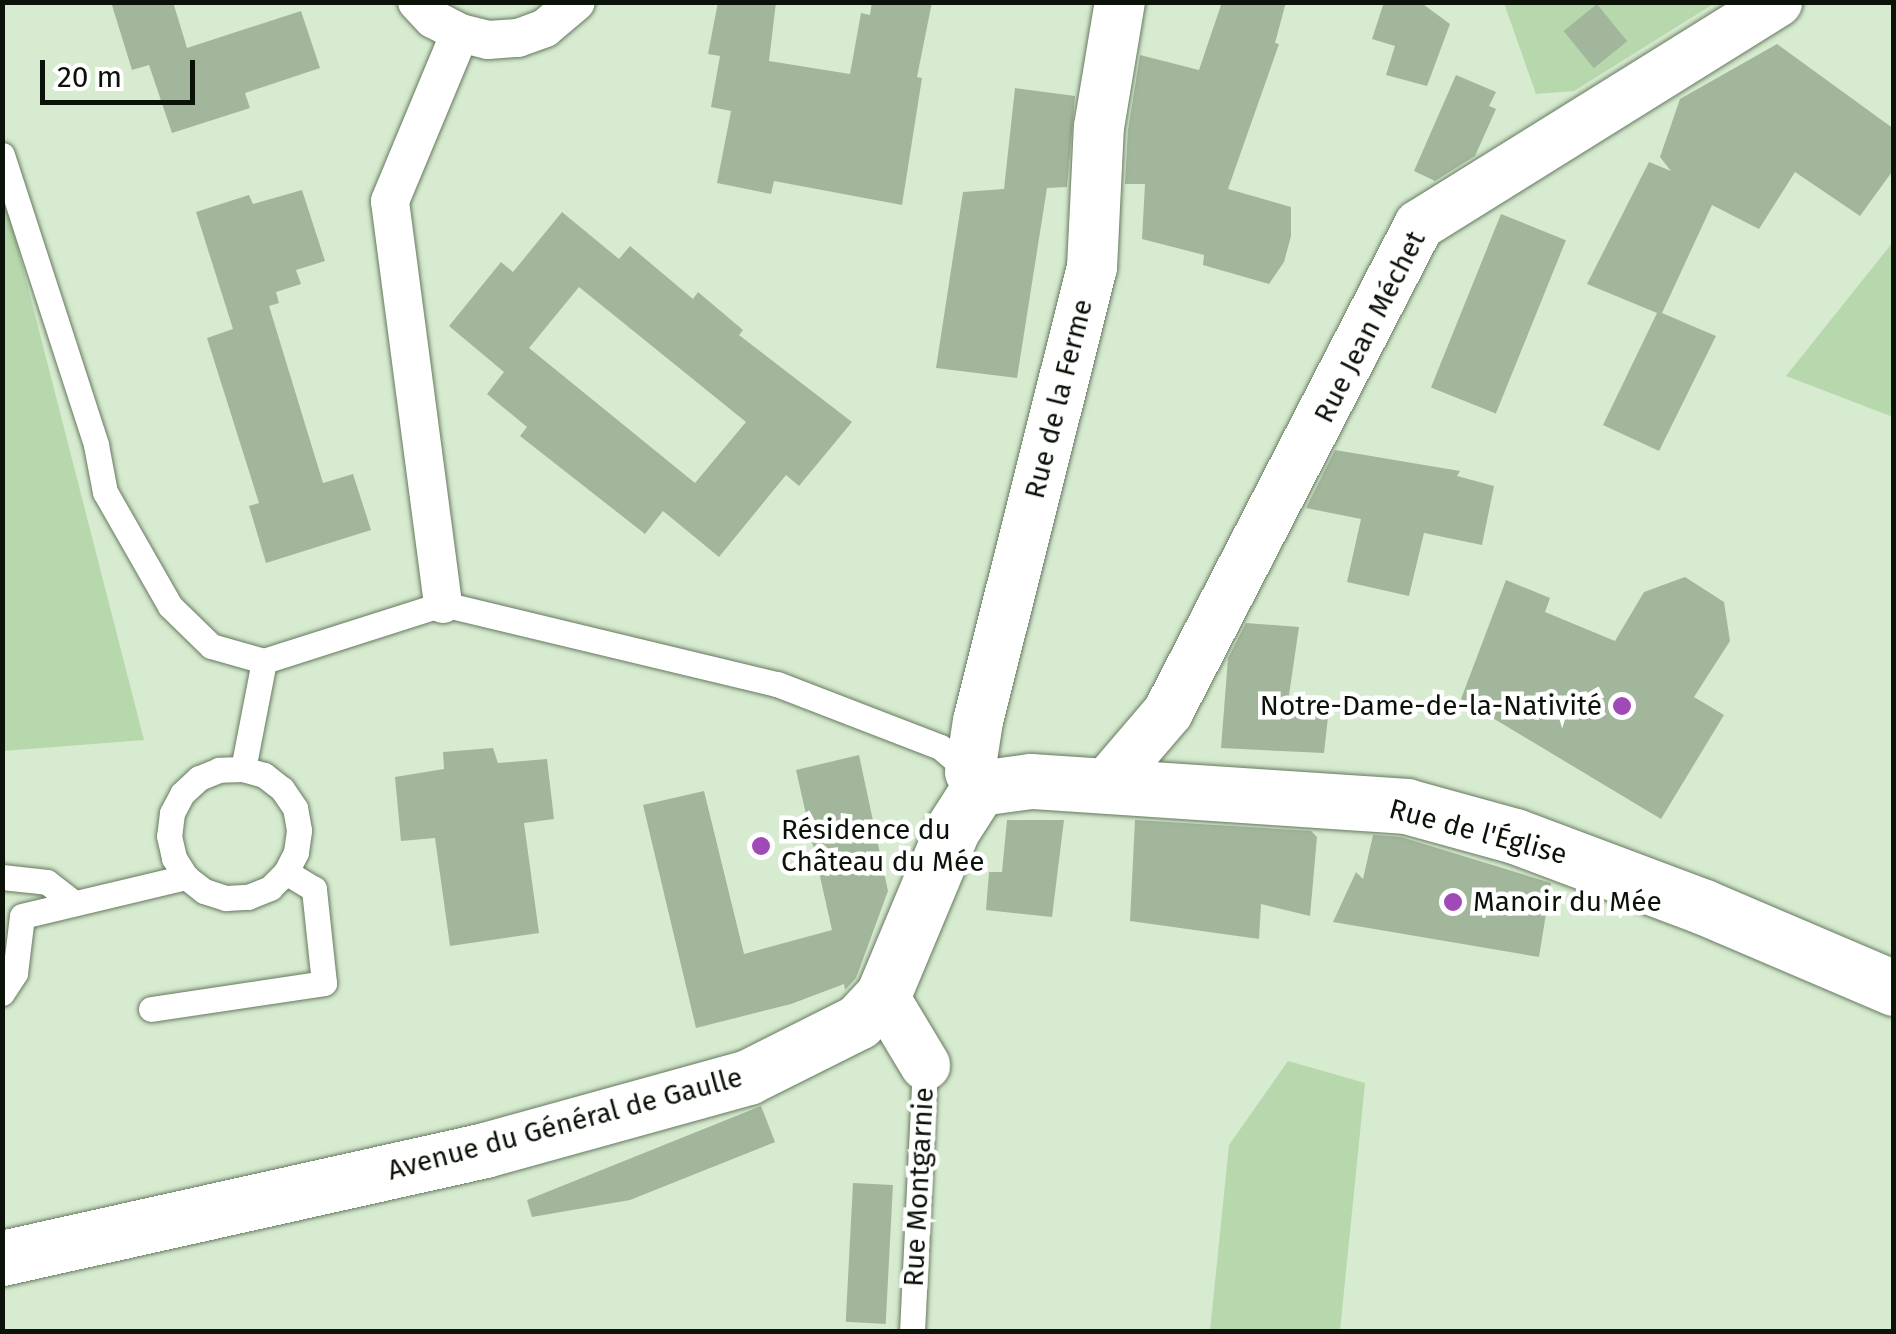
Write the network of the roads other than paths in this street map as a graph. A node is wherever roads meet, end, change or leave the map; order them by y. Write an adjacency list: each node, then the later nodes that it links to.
1 (417, 2): 5 (street)
2 (576, 2): 5 (street)
3 (1120, 2): 10 (street, Rue de la Ferme)
4 (1777, 2): 11 (street, Rue Jean Méchet)
5 (460, 33): 7 (street)
6 (2, 155): 8 (lane)
7 (443, 604): 8 (lane); 10 (lane)
8 (264, 661): 9 (lane)
9 (242, 768): 12 (lane); 14 (lane)
10 (974, 780): 11 (street, Rue de l'Église); 18 (street, Avenue du Général de Gaulle)
11 (1104, 787): 16 (street, Rue de l'Église)
12 (286, 872): 14 (lane); 19 (lane)
13 (2, 877): 15 (lane)
14 (186, 878): 15 (lane)
15 (74, 903): 17 (lane)
16 (1894, 988)
17 (2, 992)
18 (883, 994): 20 (street, Rue Montgarnie); 21 (street, Avenue du Général de Gaulle)
19 (151, 1010)
20 (925, 1064): 22 (lane, Rue Montgarnie)
21 (2, 1258)
22 (912, 1332)

